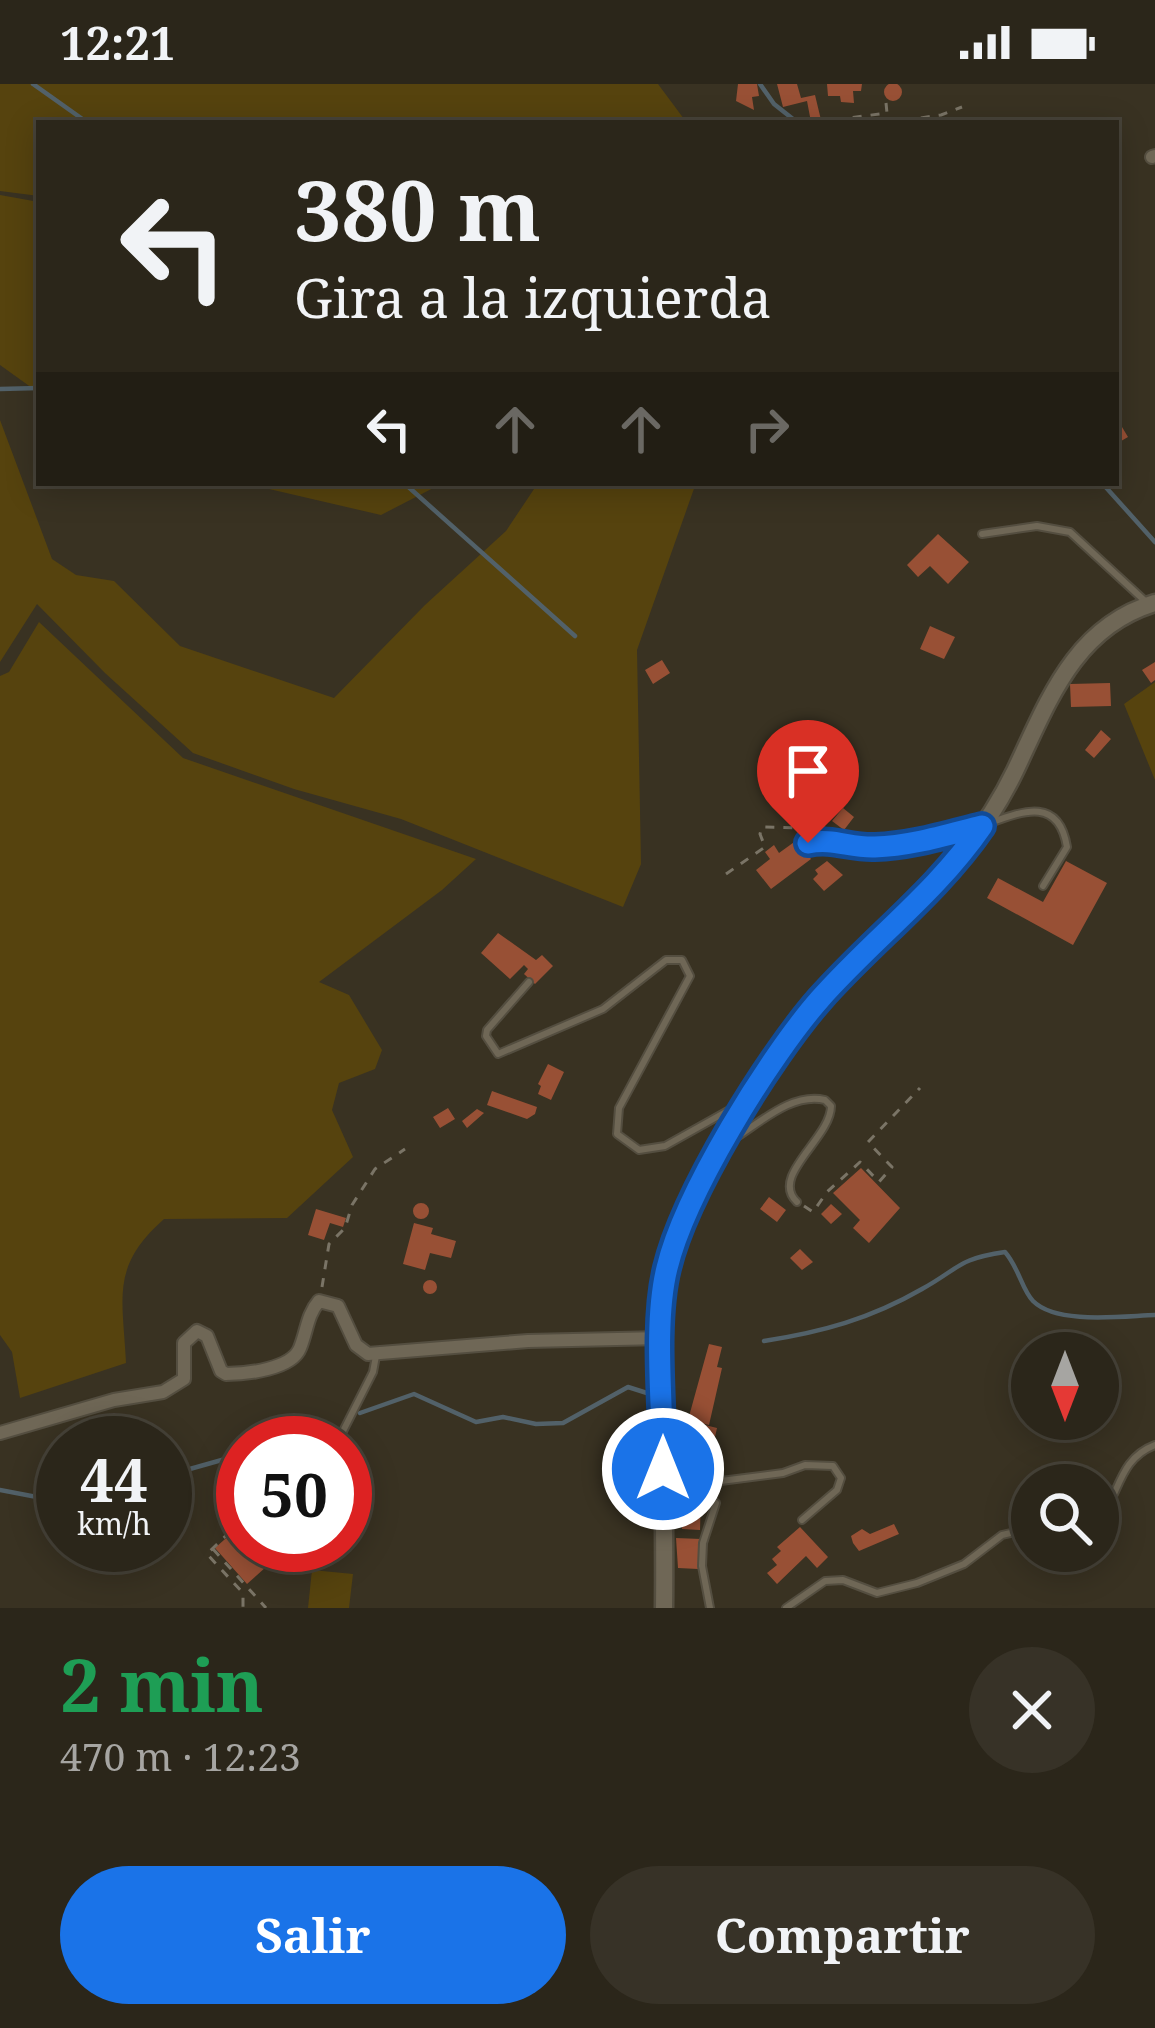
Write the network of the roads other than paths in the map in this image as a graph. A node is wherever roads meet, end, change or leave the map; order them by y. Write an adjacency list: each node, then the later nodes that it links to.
1 (982, 534): 2 (lane)
2 (1152, 604): 3 (main road)
3 (982, 826): 4 (street); 5 (lane); 7 (main road)
4 (810, 836)
5 (1043, 886)
6 (529, 982): 7 (lane)
7 (748, 1100): 8 (main road)
8 (723, 1144): 9 (lane); 10 (main road)
9 (797, 1202)
10 (662, 1338): 11 (street); 17 (main road)
11 (377, 1353): 12 (lane); 13 (street)
12 (351, 1416)
13 (0, 1433)
14 (1155, 1445): 15 (lane)
15 (1119, 1477)
16 (699, 1492): 17 (lane); 18 (lane); 21 (lane)
17 (663, 1494): 20 (main road)
18 (802, 1520)
19 (1011, 1532): 22 (lane)
20 (664, 1608)
21 (710, 1608)
22 (786, 1608)

